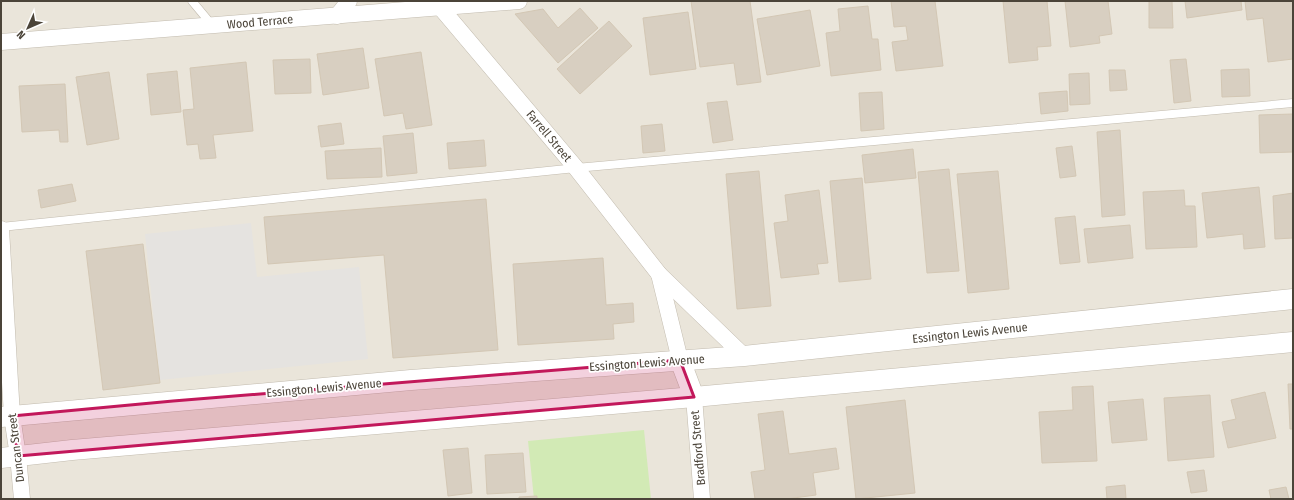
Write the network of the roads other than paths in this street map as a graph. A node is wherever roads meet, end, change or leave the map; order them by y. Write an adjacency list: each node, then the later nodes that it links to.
1 (192, 1): 6 (lane)
2 (349, 1): 5 (street)
3 (509, 2): 4 (street, Wood Terrace)
4 (437, 4): 5 (street, Wood Terrace); 9 (street, Farrell Street)
5 (337, 16): 6 (street, Wood Terrace)
6 (212, 26): 7 (street, Wood Terrace)
7 (1, 42)
8 (1293, 103): 9 (lane)
9 (576, 168): 10 (lane); 11 (street, Farrell Street)
10 (1, 228): 17 (street, Duncan Street)
11 (659, 274): 14 (street, Farrell Street); 15 (street, Farrell Street)
12 (1293, 299): 14 (street, Essington Lewis Avenue)
13 (1293, 342): 16 (street)
14 (744, 356): 15 (street, Essington Lewis Avenue)
15 (680, 360): 16 (street); 17 (street, Essington Lewis Avenue)
16 (694, 397): 18 (street); 20 (street, Bradford Street)
17 (6, 416): 18 (street, Duncan Street)
18 (9, 457): 19 (street, Duncan Street)
19 (22, 499)
20 (702, 499)

